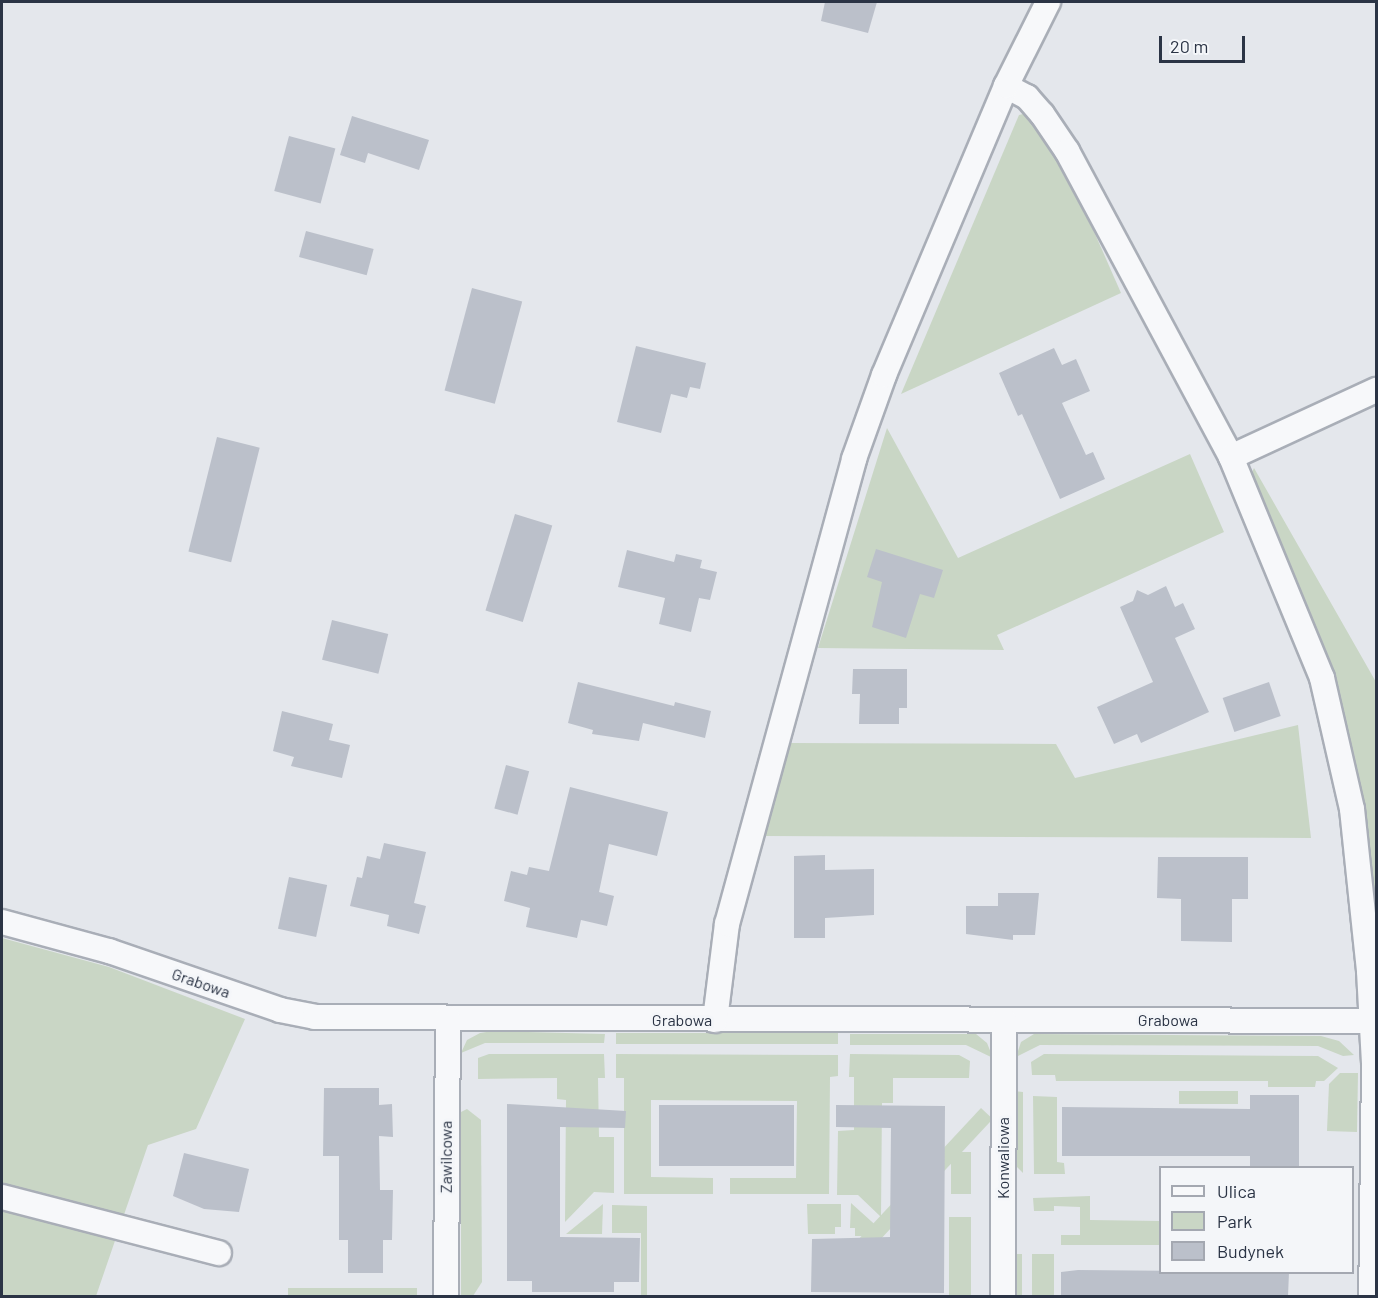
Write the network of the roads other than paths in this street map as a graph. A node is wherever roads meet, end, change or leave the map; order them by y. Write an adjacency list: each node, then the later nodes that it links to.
1 (1048, 2): 2 (street)
2 (1006, 86): 4 (street); 7 (street)
3 (1377, 390): 4 (street)
4 (1231, 457): 9 (street)
5 (2, 922): 6 (street, Grabowa)
6 (448, 1018): 7 (street, Grabowa); 12 (street, Zawilcowa)
7 (715, 1020): 8 (street, Grabowa)
8 (1004, 1020): 9 (street, Grabowa); 13 (street, Konwaliowa)
9 (1375, 1021): 14 (street)
10 (2, 1197): 11 (street)
11 (219, 1253)
12 (446, 1296)
13 (1003, 1296)
14 (1371, 1296)

